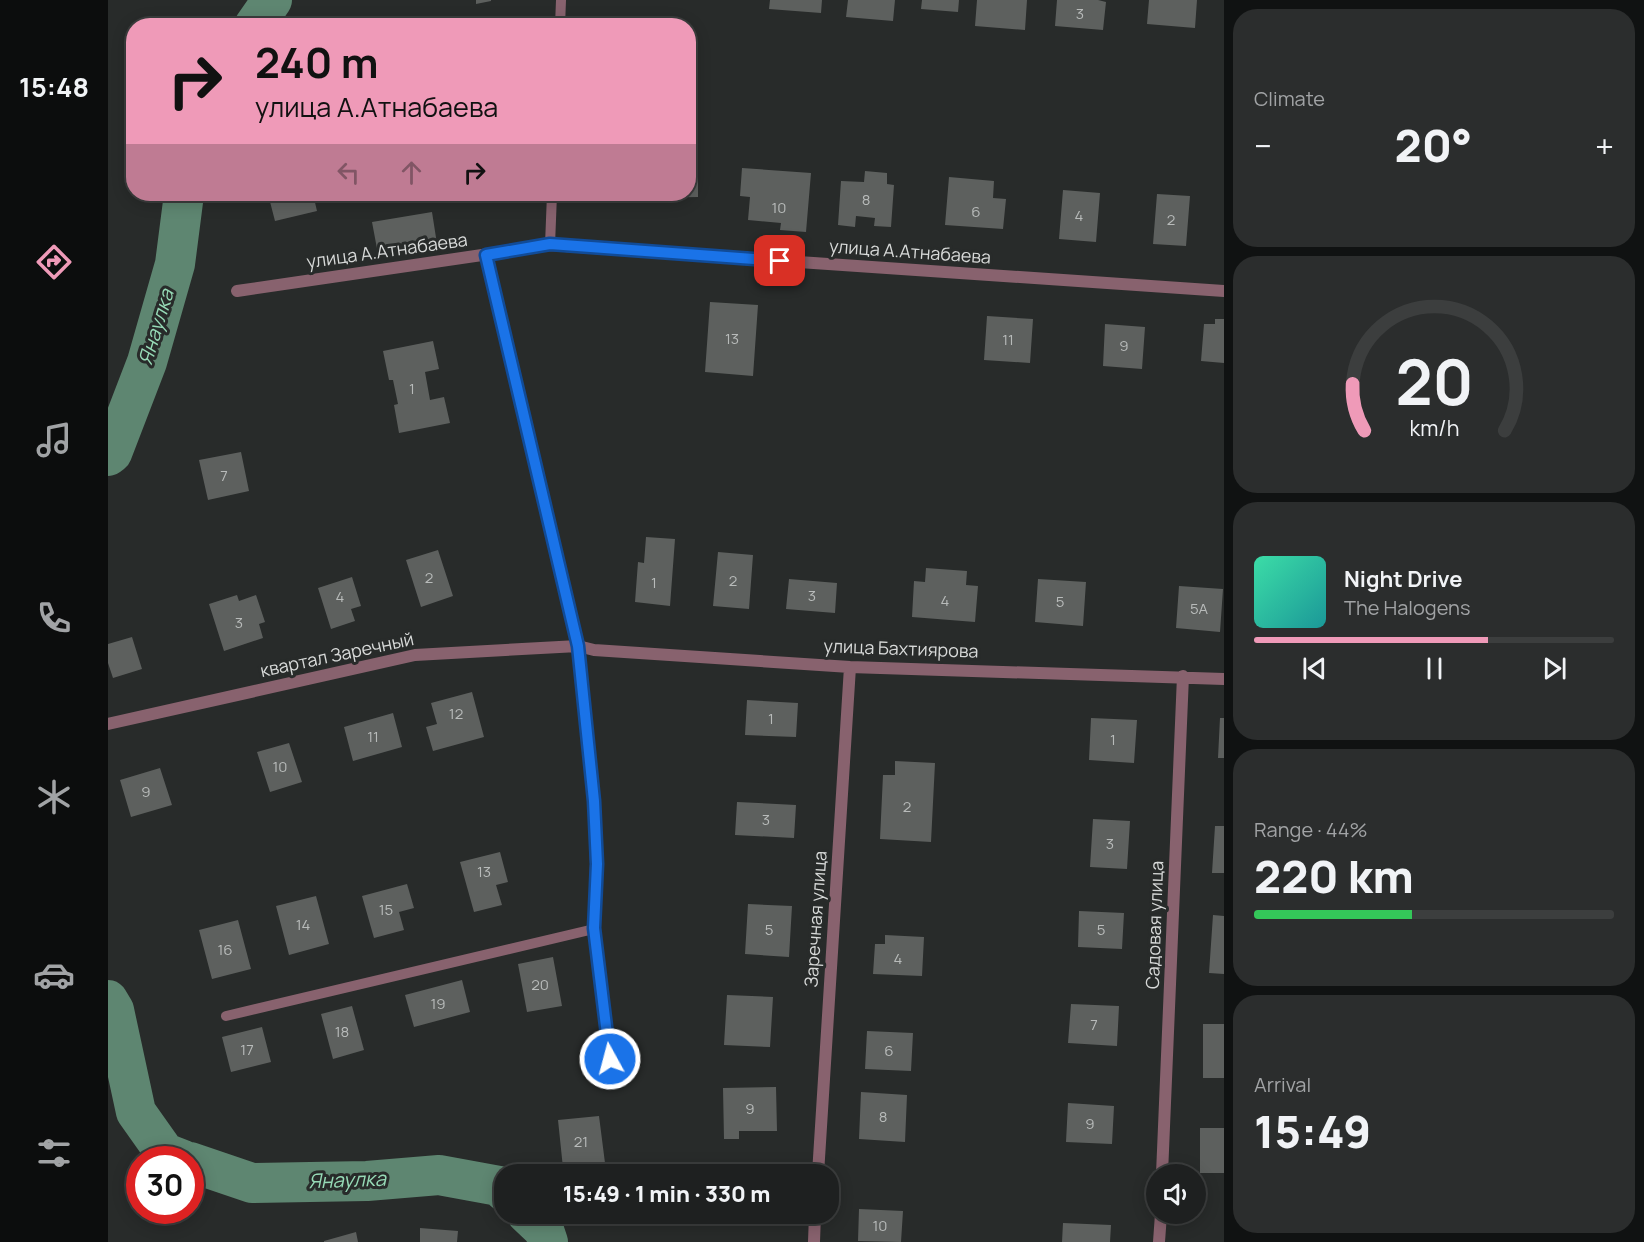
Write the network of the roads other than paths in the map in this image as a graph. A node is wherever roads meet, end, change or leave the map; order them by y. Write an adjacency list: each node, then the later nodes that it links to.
1 (561, 0): 2 (lane)
2 (560, 18)
3 (552, 201): 4 (lane)
4 (550, 244): 5 (street, улица А.Атнабаева); 7 (street, улица А.Атнабаева)
5 (486, 255): 6 (street, улица А.Атнабаева); 8 (street)
6 (237, 291)
7 (1224, 291)
8 (578, 646): 9 (street, улица Бахтиярова); 12 (street, квартал Заречный); 13 (street)
9 (850, 667): 10 (street, улица Бахтиярова); 16 (street, Заречная улица)
10 (1183, 676): 11 (street, улица Бахтиярова); 17 (street, Садовая улица)
11 (1224, 679)
12 (108, 724)
13 (594, 928): 14 (lane); 15 (street)
14 (226, 1016)
15 (610, 1059)
16 (819, 1164)
17 (1162, 1164)
18 (814, 1224): 20 (street)
19 (1160, 1224): 21 (street)
20 (813, 1242)
21 (1159, 1242)

